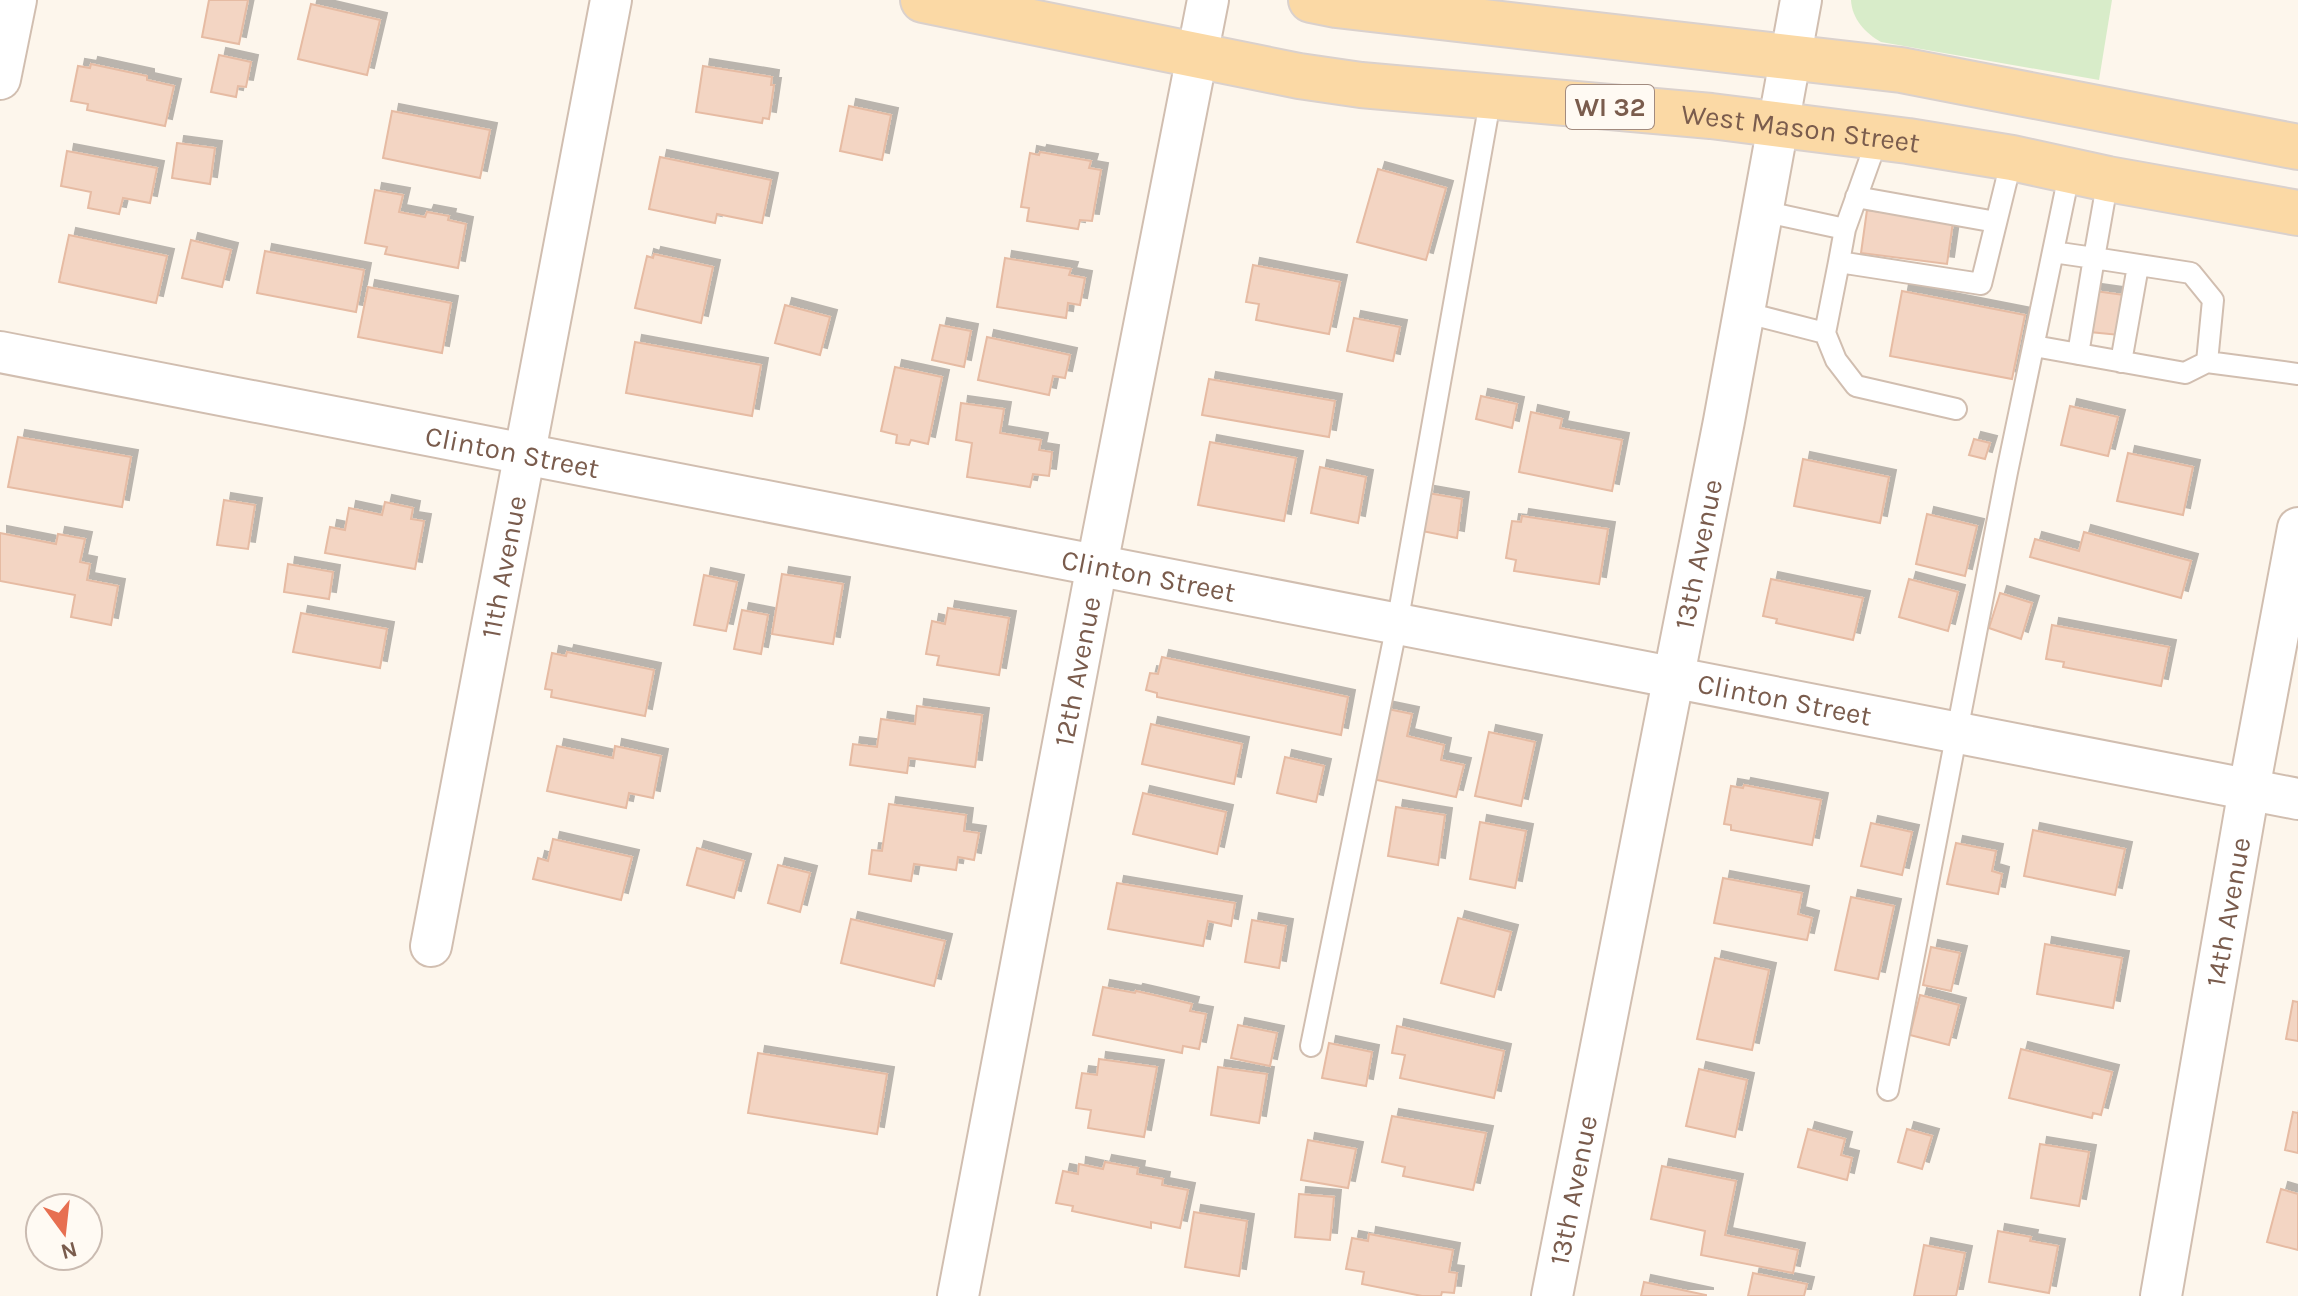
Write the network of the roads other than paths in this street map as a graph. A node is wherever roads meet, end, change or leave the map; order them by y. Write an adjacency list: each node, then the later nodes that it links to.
1 (16, 0): 9 (street)
2 (611, 0): 34 (street, 11th Avenue)
3 (923, 0): 7 (main road, West Mason Street / WI 32)
4 (1208, 0): 7 (street, 12th Avenue)
5 (1311, 0): 8 (main road)
6 (1801, 0): 8 (street, 13th Avenue)
7 (1197, 55): 10 (main road, West Mason Street / WI 32); 36 (street, 12th Avenue)
8 (1791, 57): 11 (street, 13th Avenue); 13 (main road)
9 (0, 79)
10 (1491, 96): 11 (main road, West Mason Street / WI 32); 37 (lane)
11 (1778, 124): 12 (main road, West Mason Street / WI 32); 17 (street, 13th Avenue)
12 (1878, 137): 14 (main road, West Mason Street / WI 32); 16 (lane)
13 (2298, 147)
14 (2012, 158): 15 (main road, West Mason Street / WI 32); 19 (lane)
15 (2089, 174): 18 (main road, West Mason Street / WI 32); 21 (lane); 22 (lane)
16 (1856, 197): 19 (lane); 20 (lane)
17 (1762, 211): 20 (lane); 25 (street, 13th Avenue)
18 (2298, 213)
19 (1996, 222): 23 (lane)
20 (1845, 229): 23 (lane)
21 (2053, 252): 22 (lane); 27 (lane)
22 (2094, 258): 24 (lane); 29 (lane)
23 (1839, 262): 26 (lane)
24 (2138, 266): 30 (lane); 31 (lane)
25 (1743, 312): 26 (lane); 38 (street, 13th Avenue)
26 (1825, 333): 33 (lane)
27 (2034, 346): 29 (lane); 39 (lane)
28 (0, 352): 34 (street, Clinton Street)
29 (2078, 354): 30 (lane)
30 (2121, 362): 31 (lane)
31 (2207, 362): 32 (lane)
32 (2298, 374)
33 (1956, 409)
34 (524, 454): 36 (street, Clinton Street); 42 (street, 11th Avenue)
35 (2298, 528): 40 (street, 14th Avenue)
36 (1097, 565): 37 (street, Clinton Street); 45 (street, 12th Avenue)
37 (1397, 624): 38 (street, Clinton Street); 43 (lane)
38 (1672, 677): 39 (street, Clinton Street); 46 (street, 13th Avenue)
39 (1956, 733): 40 (street, Clinton Street); 44 (lane)
40 (2249, 789): 41 (street, Clinton Street); 47 (street, 14th Avenue)
41 (2298, 799)
42 (431, 946)
43 (1311, 1046)
44 (1888, 1090)
45 (958, 1296)
46 (1552, 1296)
47 (2161, 1296)

